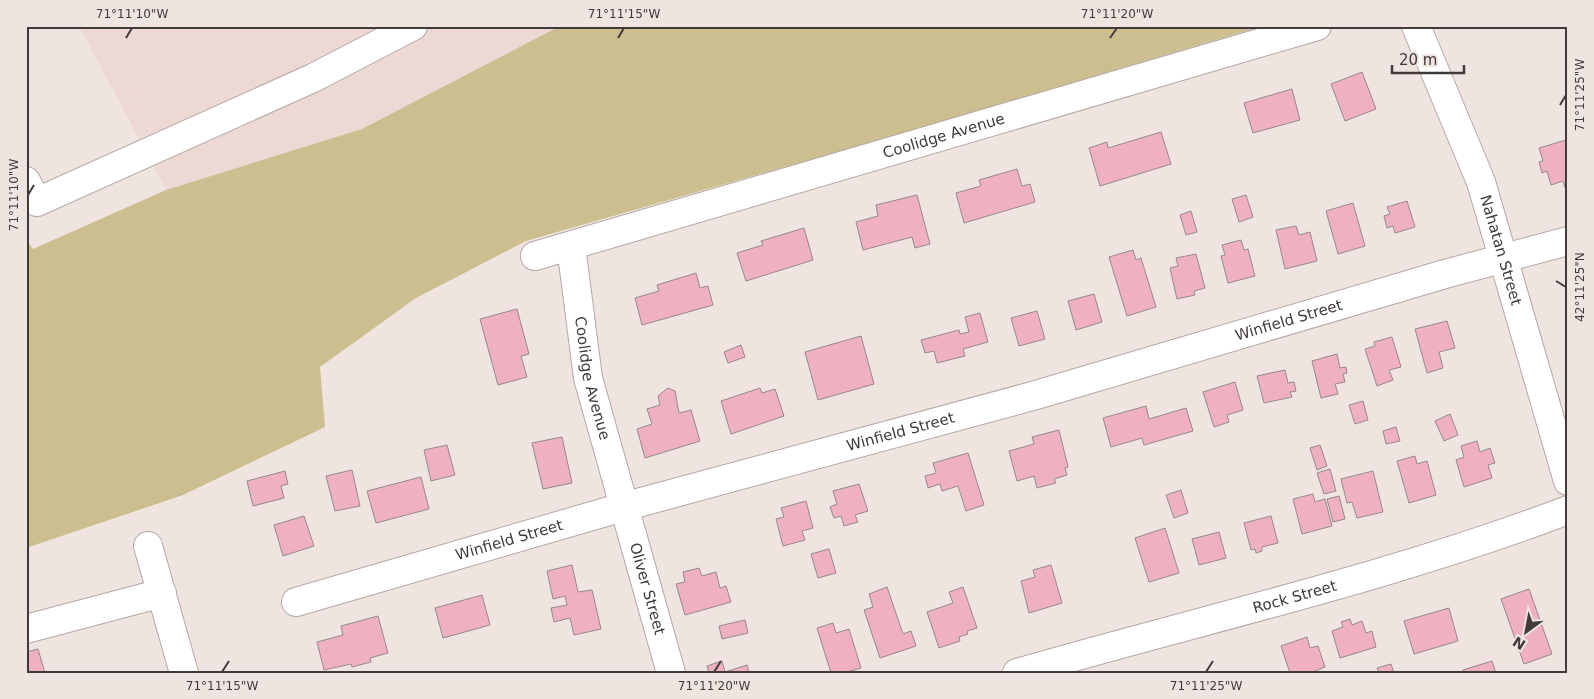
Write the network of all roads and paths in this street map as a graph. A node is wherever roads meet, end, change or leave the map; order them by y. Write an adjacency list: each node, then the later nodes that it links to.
1 (413, 26): 4 (street)
2 (1317, 26): 6 (street, Coolidge Avenue)
3 (1416, 26): 8 (street, Nahatan Street)
4 (26, 181)
5 (1568, 241): 8 (street, Winfield Street)
6 (571, 246): 7 (street, Coolidge Avenue); 10 (street, Coolidge Avenue)
7 (535, 256)
8 (1504, 259): 9 (street, Nahatan Street); 10 (street, Winfield Street)
9 (1568, 481)
10 (623, 507): 14 (street, Winfield Street); 17 (street, Oliver Street)
11 (1568, 510): 18 (street, Rock Street)
12 (148, 546): 13 (street)
13 (162, 593): 15 (street); 16 (street)
14 (296, 602)
15 (26, 629)
16 (184, 673)
17 (671, 673)
18 (1017, 673)

